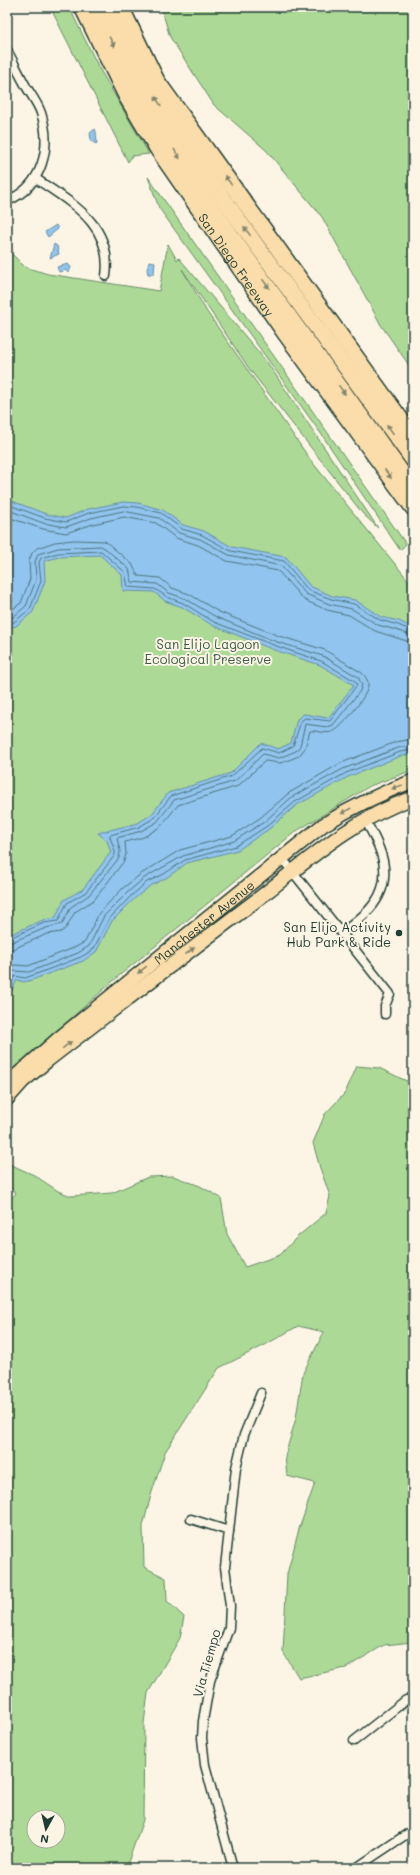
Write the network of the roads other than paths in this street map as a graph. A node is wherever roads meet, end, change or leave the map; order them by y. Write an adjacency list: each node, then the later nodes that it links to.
1 (82, 7): 14 (highway, San Diego Freeway, one-way to 14)
2 (94, 7): 13 (highway, one-way to 13)
3 (108, 7): 12 (highway, one-way to 3)
4 (121, 7): 9 (highway, one-way to 4)
5 (7, 50): 6 (street)
6 (36, 178): 7 (street); 8 (street)
7 (7, 201)
8 (106, 276)
9 (325, 313): 10 (highway); 11 (highway)
10 (413, 424)
11 (413, 436)
12 (413, 460)
13 (413, 488)
14 (412, 509)
15 (413, 781): 18 (main road, Manchester Avenue, one-way to 18)
16 (413, 798): 17 (main road, Manchester Avenue)
17 (365, 820): 19 (main road, Manchester Avenue); 20 (street)
18 (281, 857): 19 (street); 22 (main road, Manchester Avenue, one-way to 22)
19 (293, 872): 20 (street); 23 (main road, Manchester Avenue, one-way to 19)
20 (341, 934): 21 (street)
21 (385, 1014)
22 (7, 1084)
23 (7, 1099)
24 (261, 1393): 26 (street, Via Tiempo)
25 (191, 1519): 26 (street)
26 (229, 1532): 30 (street, Via Tiempo)
27 (413, 1698): 28 (street)
28 (354, 1741)
29 (413, 1830): 31 (street)
30 (233, 1868)
31 (356, 1868)

